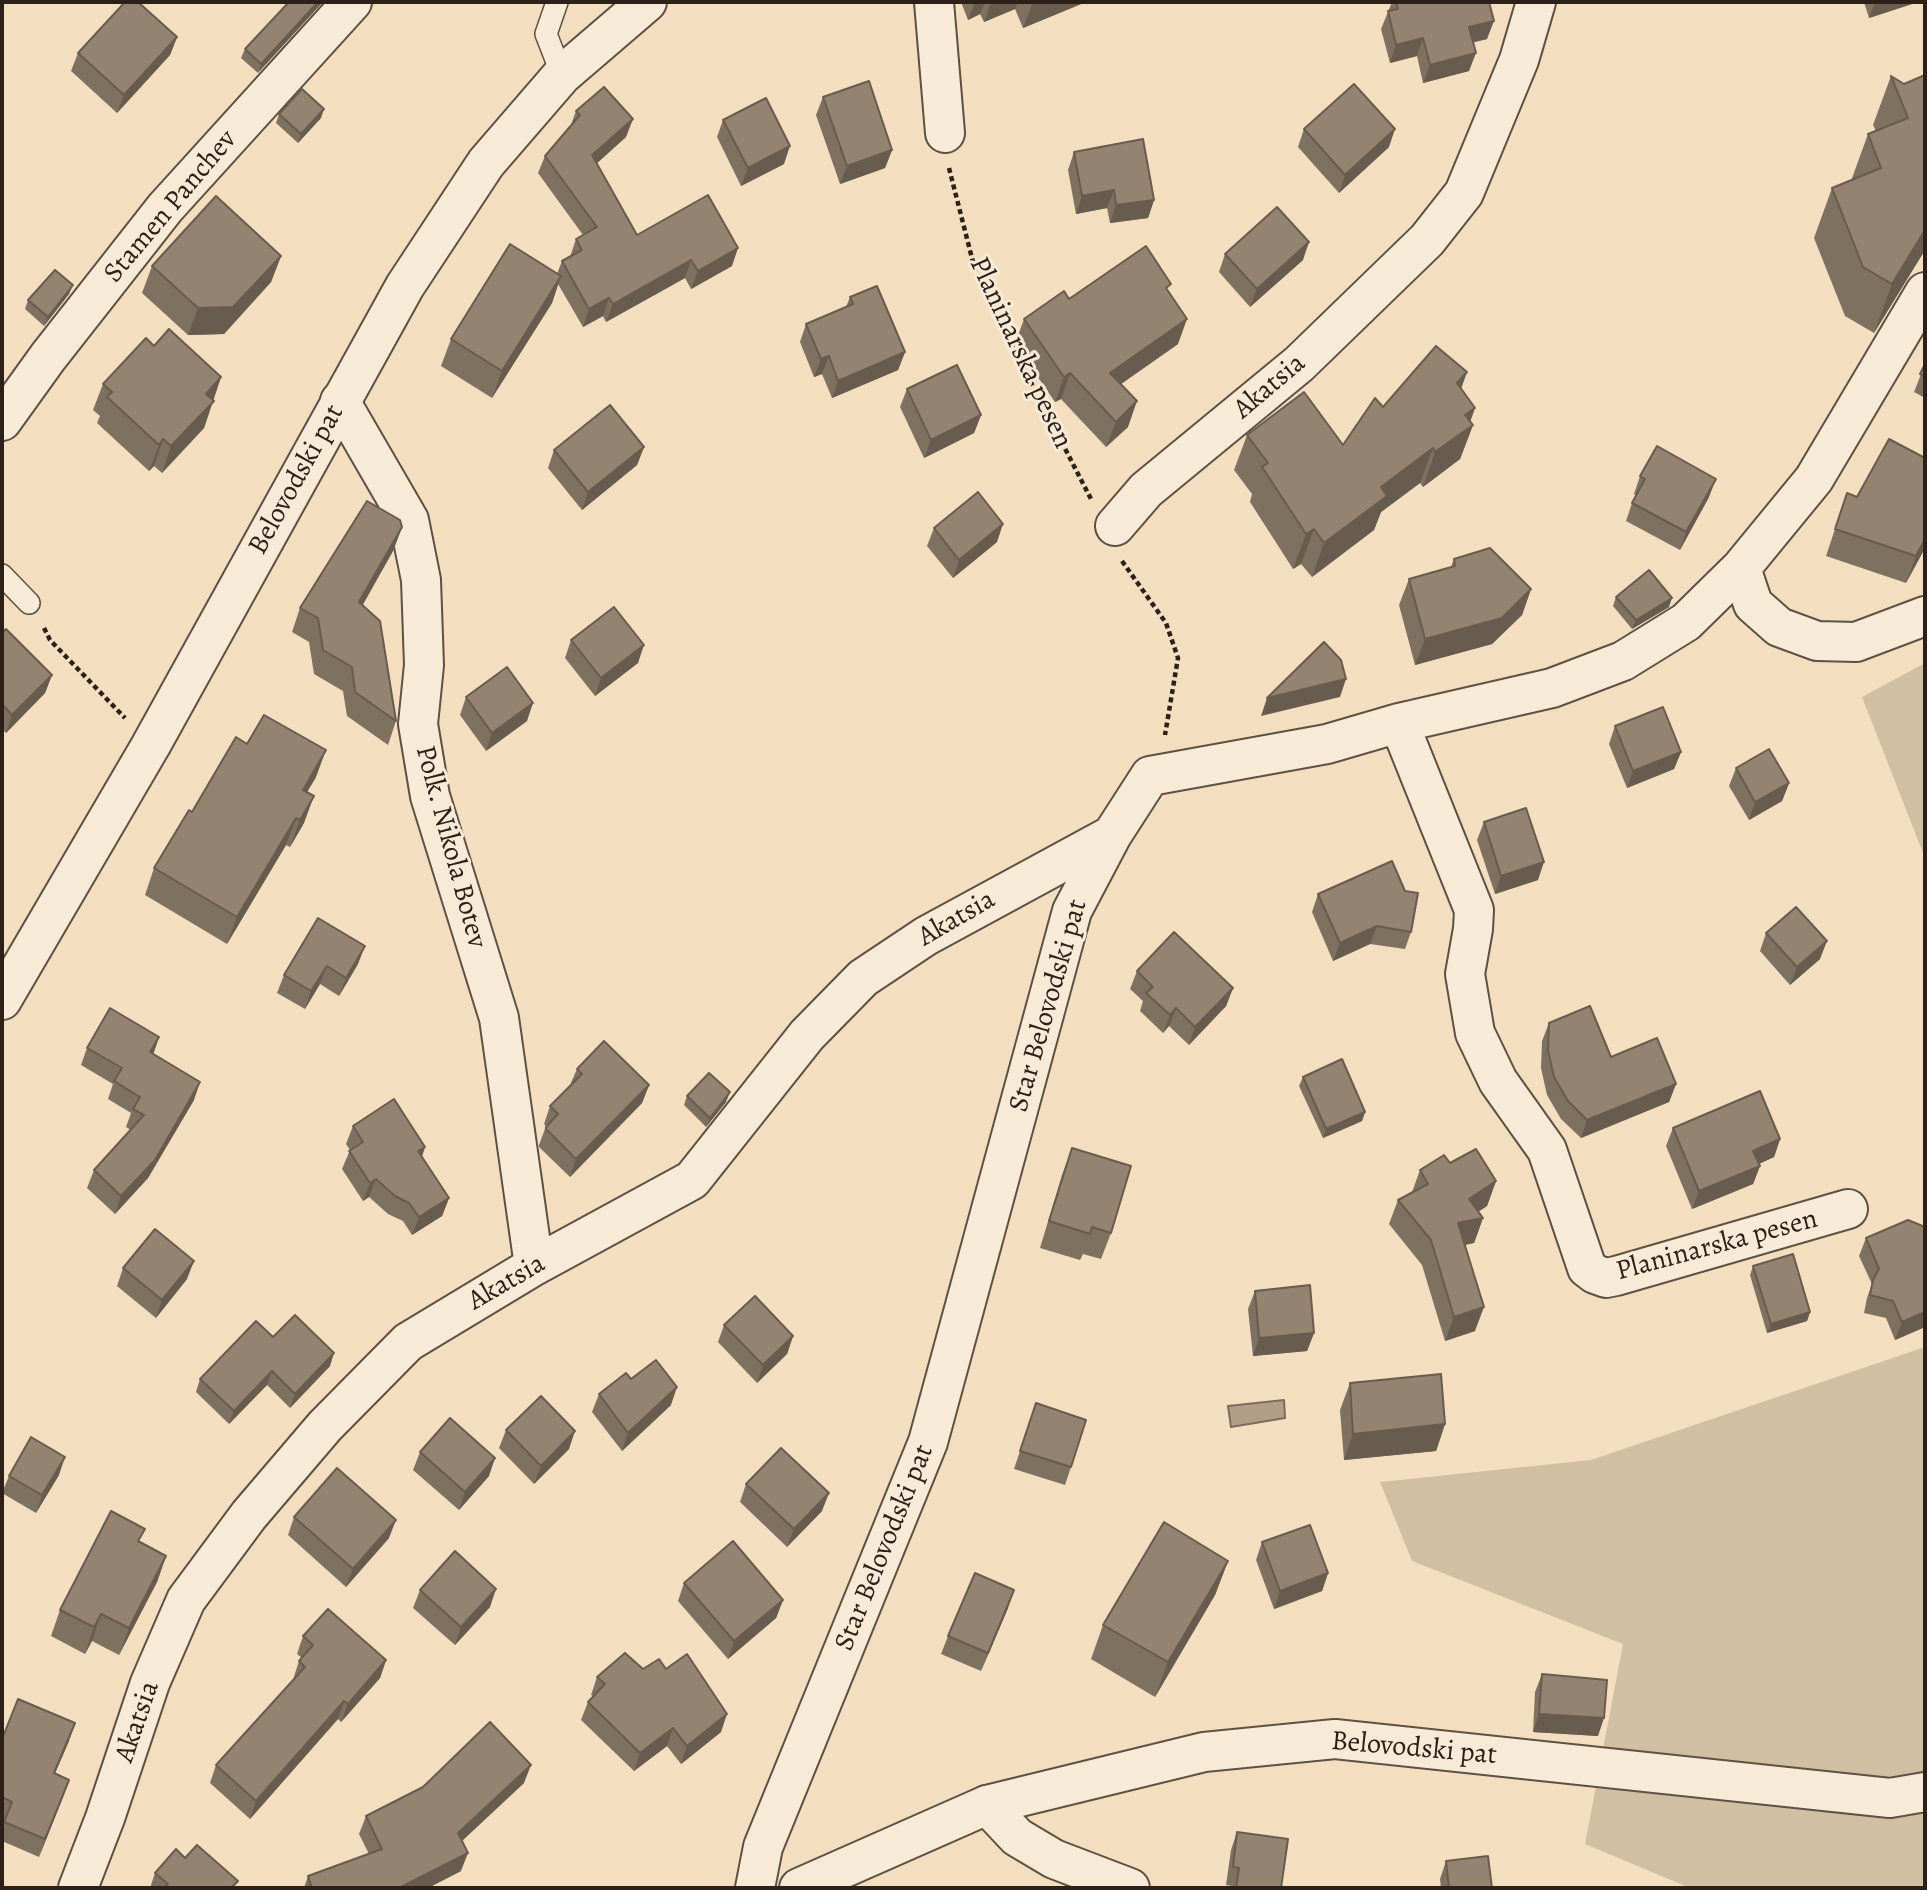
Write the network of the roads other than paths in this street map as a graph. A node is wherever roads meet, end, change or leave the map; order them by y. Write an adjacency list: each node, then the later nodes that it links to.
1 (352, 2): 10 (street, Stamen Panchev)
2 (557, 2): 6 (lane)
3 (647, 2): 6 (street, Belovodski pat)
4 (934, 2): 7 (street)
5 (1536, 2): 11 (street, Akatsia)
6 (562, 75): 9 (street, Belovodski pat)
7 (945, 132)
8 (1925, 292): 12 (street)
9 (340, 401): 18 (street, Belovodski pat); 20 (street, Polk. Nikola Botev)
10 (2, 421)
11 (1115, 526)
12 (1741, 568): 15 (street); 16 (street)
13 (2, 575): 14 (lane)
14 (29, 603)
15 (1925, 617)
16 (1399, 723): 17 (street, Star Belovodski pat); 19 (street, Planinarska pesen)
17 (1112, 835): 20 (street, Akatsia); 24 (street, Star Belovodski pat)
18 (2, 1000)
19 (1848, 1209)
20 (534, 1266): 23 (street, Akatsia)
21 (1925, 1793): 22 (street, Belovodski pat)
22 (987, 1805): 25 (street, Belovodski pat); 26 (street)
23 (78, 1888)
24 (755, 1888)
25 (799, 1888)
26 (1130, 1888)

